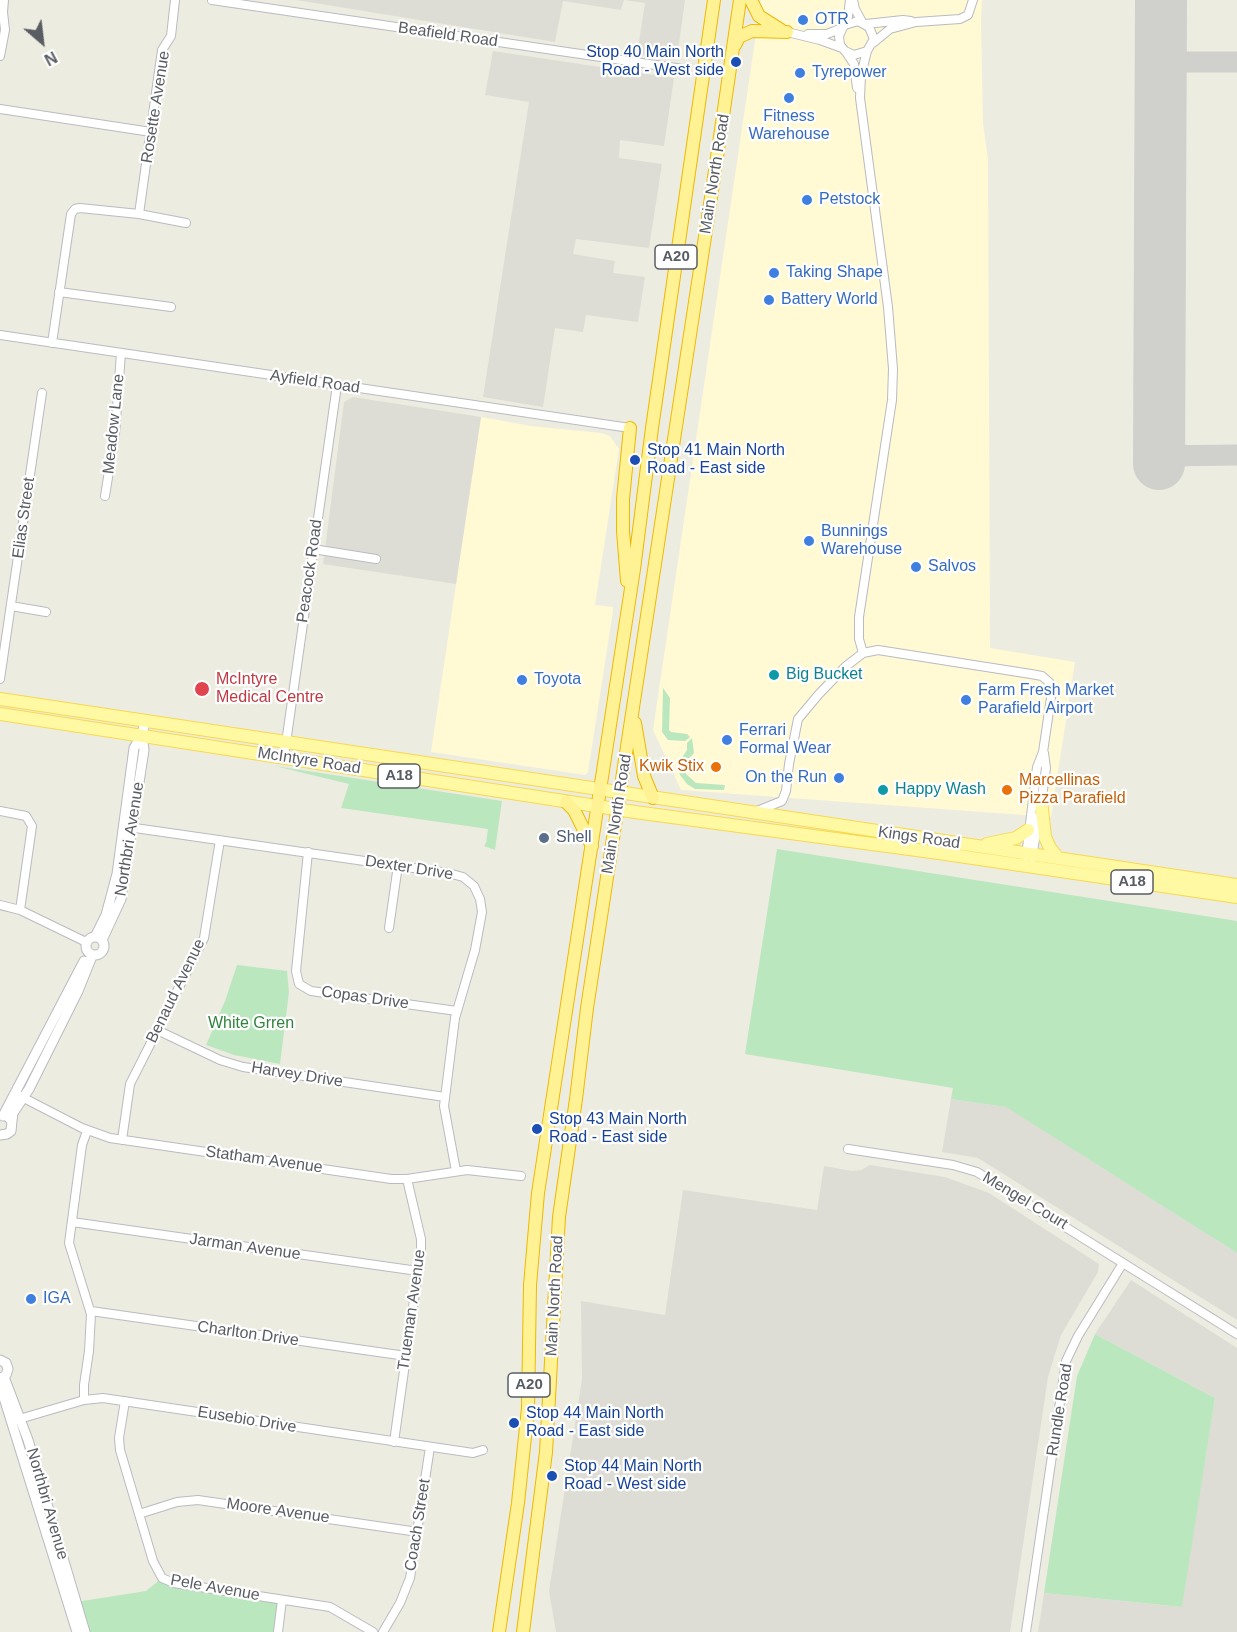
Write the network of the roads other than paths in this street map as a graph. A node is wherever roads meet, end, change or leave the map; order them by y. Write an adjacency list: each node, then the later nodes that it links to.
1 (4, 0): 19 (street)
2 (175, 0): 23 (street, Rosette Avenue)
3 (212, 0): 10 (street, Beafield Road)
4 (276, 0): 10 (street)
5 (714, 0): 37 (highway, Main North Road / A20)
6 (740, 0): 17 (highway, Main North Road / A20)
7 (751, 0): 14 (highway)
8 (852, 0): 12 (street); 13 (street)
9 (973, 0): 11 (street)
10 (274, 9): 20 (street, Beafield Road)
11 (916, 22): 12 (street); 15 (street)
12 (864, 23): 13 (street); 15 (street)
13 (844, 26): 14 (street); 16 (street)
14 (789, 33): 16 (street); 17 (highway)
15 (873, 44): 18 (street)
16 (844, 50): 18 (street); 21 (street)
17 (733, 51): 43 (highway, Main North Road / A20)
18 (867, 51): 21 (street)
19 (0, 56)
20 (683, 69)
21 (860, 98): 40 (street)
22 (0, 109): 23 (street)
23 (151, 132): 24 (street, Rosette Avenue)
24 (140, 214): 25 (street); 26 (street)
25 (186, 223)
26 (59, 292): 27 (street); 29 (street)
27 (171, 307)
28 (0, 335): 29 (street, Ayfield Road)
29 (52, 343): 30 (street, Ayfield Road)
30 (122, 353): 31 (street, Ayfield Road); 34 (street, Meadow Lane)
31 (336, 385): 33 (street, Ayfield Road); 35 (street, Peacock Road)
32 (42, 393): 38 (street, Elias Street)
33 (630, 428): 37 (highway)
34 (105, 496)
35 (313, 549): 36 (street); 47 (street, Peacock Road)
36 (376, 559)
37 (628, 604): 52 (highway, Main North Road / A20)
38 (10, 606): 39 (street); 41 (street, Elias Street)
39 (46, 612)
40 (863, 653): 48 (street); 60 (street)
41 (0, 680)
42 (0, 699): 45 (main road, McIntyre Road / A18)
43 (633, 713): 53 (highway, Main North Road / A20); 54 (highway)
44 (0, 714): 46 (main road, McIntyre Road / A18)
45 (145, 722): 46 (street, Northbri Avenue); 47 (main road, McIntyre Road / A18)
46 (142, 735): 49 (main road, McIntyre Road / A18); 61 (street, Northbri Avenue)
47 (286, 743): 49 (street, Peacock Road); 50 (main road, McIntyre Road / A18)
48 (1044, 752): 55 (street); 62 (street)
49 (284, 757): 51 (main road, McIntyre Road / A18)
50 (441, 766): 51 (main road); 52 (main road, McIntyre Road / A18)
51 (469, 787): 56 (main road, McIntyre Road / A18)
52 (601, 790): 53 (main road, Kings Road / A18); 57 (highway, Main North Road / A20)
53 (620, 792): 54 (main road, Kings Road / A18); 58 (highway, Main North Road / A20)
54 (653, 798): 60 (main road, Kings Road / A18)
55 (1041, 800): 67 (street); 68 (main road)
56 (566, 802): 57 (main road, McIntyre Road / A18); 64 (highway)
57 (598, 806): 58 (main road, McIntyre Road / A18); 64 (highway, Main North Road / A20)
58 (617, 809): 67 (main road, Kings Road / A18); 107 (highway, Main North Road / A20)
59 (0, 811): 73 (street)
60 (753, 813): 65 (main road, Kings Road / A18)
61 (129, 827): 63 (street, Dexter Drive); 75 (street, Northbri Avenue)
62 (1028, 830): 65 (main road); 67 (street)
63 (220, 840): 66 (street, Dexter Drive); 78 (street, Benaud Avenue)
64 (592, 846): 113 (highway, Main North Road / A20)
65 (974, 846): 67 (main road, Kings Road / A18)
66 (308, 852): 69 (street, Dexter Drive); 77 (street, Copas Drive)
67 (1029, 858): 68 (main road, Kings Road / A18); 71 (main road, Kings Road / A18)
68 (1059, 858): 70 (main road, Kings Road / A18)
69 (398, 865): 74 (street); 77 (street, Dexter Drive)
70 (1237, 885)
71 (1237, 897)
72 (0, 905): 73 (street)
73 (20, 910): 75 (street)
74 (389, 928)
75 (94, 940): 76 (street); 76 (street, Northbri Avenue)
76 (90, 954): 79 (street)
77 (457, 1011): 80 (street, Dexter Drive)
78 (157, 1030): 80 (street, Harvey Drive); 85 (street, Benaud Avenue)
79 (20, 1096): 81 (street); 82 (street); 83 (street, Statham Avenue)
80 (445, 1097): 87 (street, Dexter Drive)
81 (2, 1116): 82 (street)
82 (12, 1121): 84 (street)
83 (87, 1131): 85 (street, Statham Avenue); 90 (street)
84 (1, 1136)
85 (122, 1140): 89 (street, Statham Avenue)
86 (848, 1149): 91 (street, Mengel Court)
87 (456, 1171): 88 (street, Statham Avenue); 89 (street, Statham Avenue)
88 (521, 1176)
89 (407, 1179): 92 (street, Trueman Avenue)
90 (72, 1222): 92 (street, Jarman Avenue); 93 (street)
91 (1123, 1263): 94 (street); 114 (street, Rundle Road)
92 (418, 1271): 95 (street, Trueman Avenue)
93 (91, 1311): 95 (street, Charlton Drive); 98 (street)
94 (1237, 1334)
95 (406, 1356): 101 (street, Trueman Avenue)
96 (0, 1360): 97 (street, Northbri Avenue)
97 (1, 1380): 100 (street, Northbri Avenue)
98 (84, 1400): 99 (street, Eusebio Drive); 100 (street, Eusebio Drive)
99 (125, 1401): 101 (street, Eusebio Drive); 104 (street, Pele Avenue)
100 (17, 1420): 108 (street, Northbri Avenue); 109 (street, Northbri Avenue)
101 (394, 1442): 102 (street, Eusebio Drive)
102 (430, 1447): 103 (street, Eusebio Drive); 105 (street, Coach Street)
103 (483, 1450)
104 (139, 1514): 105 (street, Moore Avenue); 106 (street, Pele Avenue)
105 (418, 1532): 112 (street, Coach Street)
106 (282, 1600): 110 (street); 111 (street, Pele Avenue)
107 (525, 1628)
108 (77, 1632)
109 (85, 1632)
110 (278, 1632)
111 (373, 1632)
112 (383, 1632)
113 (499, 1632)
114 (1026, 1632)

